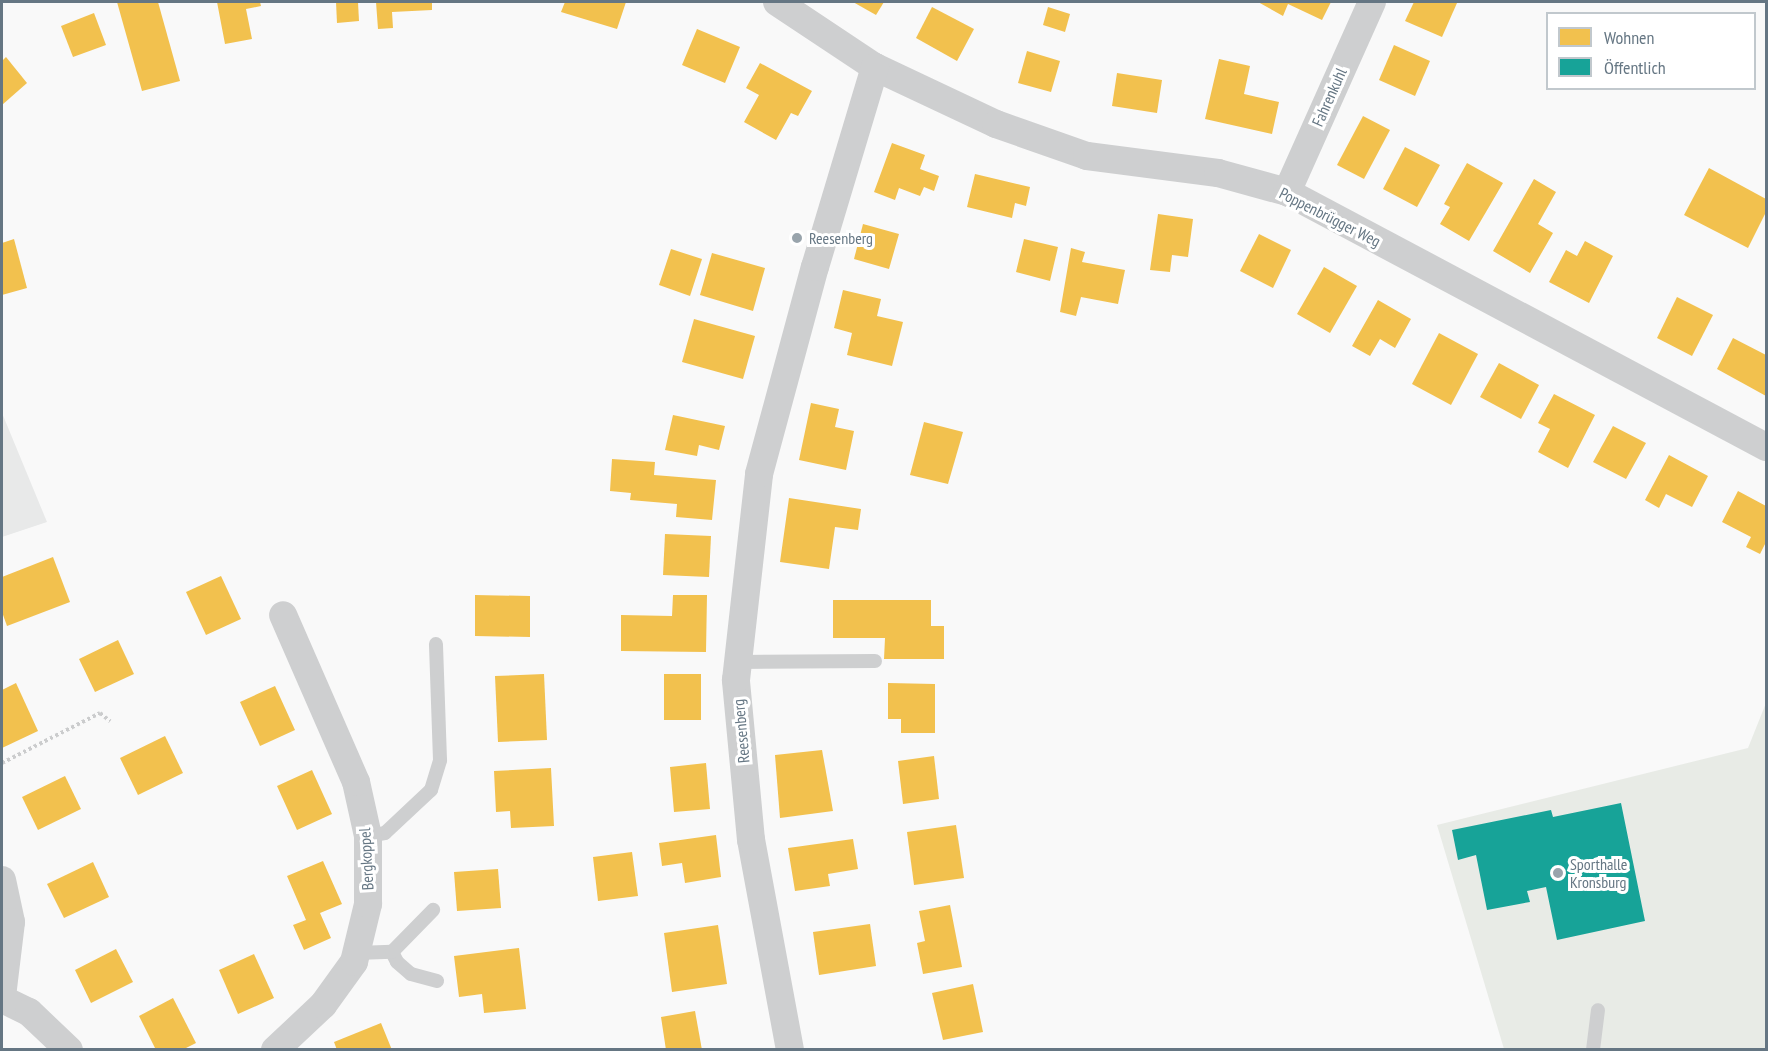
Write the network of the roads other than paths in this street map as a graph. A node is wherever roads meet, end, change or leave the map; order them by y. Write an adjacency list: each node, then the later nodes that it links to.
1 (777, 2): 3 (street, Poppenbrügger Weg)
2 (1372, 2): 4 (street, Fahrenkuhl)
3 (875, 67): 4 (street, Poppenbrügger Weg); 9 (street, Reesenberg)
4 (1287, 192): 5 (street, Poppenbrügger Weg)
5 (1767, 447)
6 (283, 615): 10 (street, Bergkoppel)
7 (436, 644): 10 (lane)
8 (875, 661): 9 (lane)
9 (738, 662): 20 (street, Reesenberg)
10 (368, 836): 14 (street, Bergkoppel)
11 (2, 880): 16 (street)
12 (433, 910): 13 (lane)
13 (392, 952): 14 (lane); 15 (lane)
14 (356, 953): 19 (street, Bergkoppel)
15 (437, 981)
16 (2, 997): 18 (street)
17 (1598, 1010): 21 (lane)
18 (69, 1050)
19 (275, 1050)
20 (790, 1050)
21 (1593, 1050)

